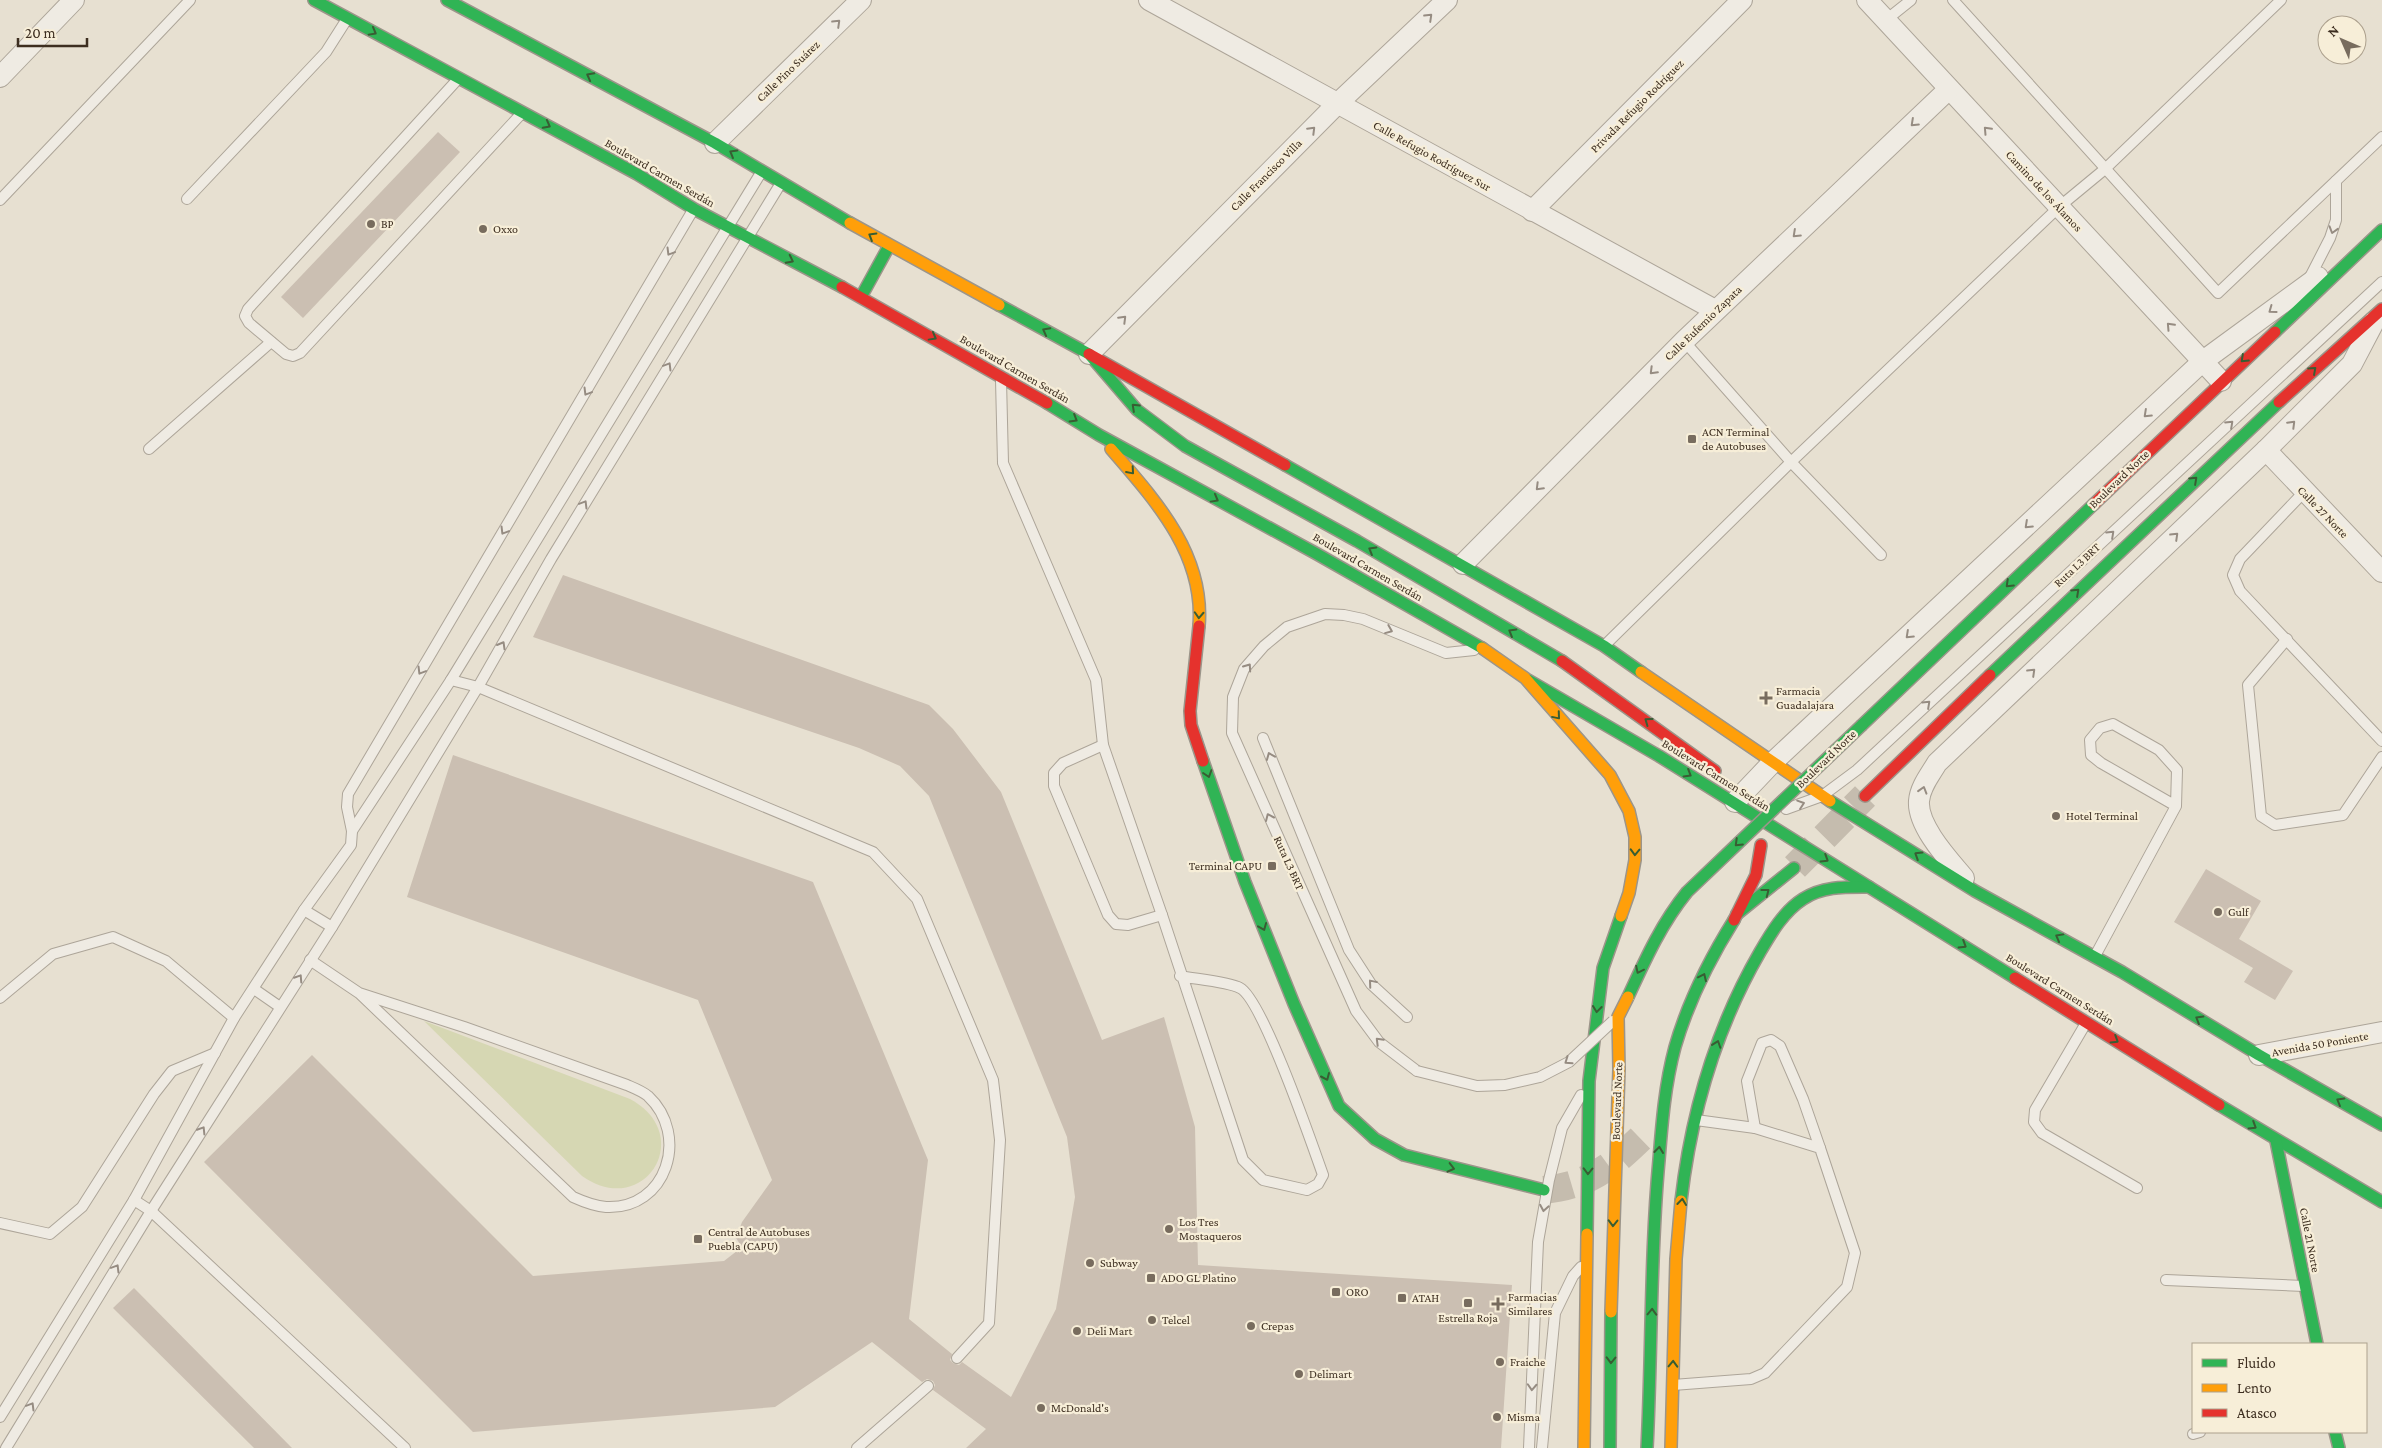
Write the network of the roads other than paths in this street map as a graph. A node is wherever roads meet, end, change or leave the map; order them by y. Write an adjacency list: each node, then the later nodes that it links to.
1 (74, 0): 15 (street)
2 (190, 0): 27 (lane)
3 (314, 0): 13 (main road, Boulevard Carmen Serdán)
4 (447, 0): 21 (main road, one-way to 4)
5 (861, 0): 21 (street, Calle Pino Suárez, one-way to 5)
6 (1149, 0): 18 (street, Calle Refugio Rodríguez Sur)
7 (1446, 0): 18 (street, Calle Francisco Villa, one-way to 7)
8 (1742, 0): 30 (street, Privada Refugio Rodríguez)
9 (1867, 0): 14 (street, Camino de los Álamos)
10 (1911, 0): 14 (lane)
11 (1953, 0): 22 (lane)
12 (2281, 0): 22 (lane)
13 (348, 18): 16 (main road, Boulevard Carmen Serdán, one-way to 16); 26 (lane)
14 (1886, 20): 17 (street, Camino de los Álamos)
15 (0, 77)
16 (458, 78): 19 (main road, Boulevard Carmen Serdán); 42 (lane)
17 (1949, 89): 28 (street, Camino de los Álamos, one-way to 17); 40 (street, Calle Eufemio Zapata, one-way to 40)
18 (1337, 104): 30 (street, Calle Refugio Rodríguez Sur); 43 (street, Calle Francisco Villa, one-way to 18)
19 (522, 112): 29 (main road, Boulevard Carmen Serdán, one-way to 29); 42 (lane)
20 (2381, 140): 24 (lane)
21 (715, 143): 23 (main road, one-way to 21)
22 (2104, 169): 24 (lane); 28 (lane)
23 (762, 170): 25 (main road); 31 (lane)
24 (2336, 181): 36 (lane, one-way to 36)
25 (782, 182): 33 (lane); 34 (main road, one-way to 25)
26 (187, 199)
27 (0, 200)
28 (2058, 207): 44 (street, Camino de los Álamos, one-way to 28); 50 (lane)
29 (694, 209): 31 (main road, Boulevard Carmen Serdán); 72 (lane, one-way to 72)
30 (1532, 211): 40 (street, Calle Refugio Rodríguez Sur)
31 (726, 227): 33 (main road, Boulevard Carmen Serdán); 59 (lane)
32 (2382, 230): 36 (street, Boulevard Norte); 38 (main road, Boulevard Norte)
33 (747, 238): 37 (main road, Boulevard Carmen Serdán, one-way to 37); 60 (lane, one-way to 33)
34 (888, 246): 37 (main road); 43 (main road, one-way to 34)
35 (2382, 282): 67 (lane, Ruta L3 BRT, one-way to 35)
36 (2304, 287): 38 (lane); 44 (street, Boulevard Norte, one-way to 44)
37 (861, 297): 45 (main road, Boulevard Carmen Serdán, one-way to 45)
38 (2299, 308): 46 (main road, Boulevard Norte, one-way to 46)
39 (2382, 309): 49 (street, one-way to 39); 68 (main road, one-way to 39)
40 (1715, 310): 41 (street, Calle Eufemio Zapata)
41 (1684, 341): 50 (lane); 53 (street, Calle Eufemio Zapata, one-way to 53)
42 (271, 342): 48 (lane)
43 (1089, 354): 53 (main road); 66 (main road, one-way to 43)
44 (2203, 361): 46 (street, Camino de los Álamos); 65 (street, Boulevard Norte, one-way to 65)
45 (1002, 376): 47 (main road, Boulevard Carmen Serdán, one-way to 47); 63 (lane)
46 (2221, 381): 88 (main road, Boulevard Norte, one-way to 88, bridge)
47 (1099, 435): 57 (main road, Boulevard Carmen Serdán, one-way to 57); 104 (main road, one-way to 104)
48 (148, 449)
49 (2266, 450): 51 (street, Calle 27 Norte); 76 (street, one-way to 49)
50 (1791, 462): 52 (lane); 56 (lane)
51 (2304, 492): 54 (street, Calle 27 Norte); 55 (lane)
52 (1881, 555)
53 (1463, 564): 56 (main road)
54 (2382, 572)
55 (2287, 639): 62 (lane); 64 (lane)
56 (1604, 646): 65 (main road)
57 (1484, 649): 58 (main road, Boulevard Carmen Serdán); 88 (lane, Ruta L3 BRT, one-way to 57, bridge)
58 (1525, 678): 69 (main road, Boulevard Carmen Serdán, one-way to 69); 95 (main road, one-way to 95)
59 (451, 680): 60 (lane); 72 (lane)
60 (478, 687): 80 (lane); 113 (lane)
61 (1263, 738): 90 (lane, one-way to 61)
62 (2382, 741)
63 (1103, 745): 79 (lane); 79 (lane)
64 (2382, 758)
65 (1772, 764): 67 (main road); 69 (street, Boulevard Norte)
66 (1715, 771)
67 (1822, 796): 71 (lane, Ruta L3 BRT, one-way to 67); 76 (main road, one-way to 67)
68 (1865, 796)
69 (1735, 802): 71 (main road, Boulevard Carmen Serdán)
70 (2176, 806): 70 (lane); 81 (lane)
71 (1754, 815): 75 (main road, Boulevard Carmen Serdán, one-way to 75)
72 (352, 831): 77 (lane)
73 (1760, 845): 78 (main road)
74 (1794, 868): 78 (main road, one-way to 74)
75 (1869, 886): 91 (main road, Boulevard Carmen Serdán, one-way to 91); 97 (main road, one-way to 75)
76 (1975, 890): 81 (main road, one-way to 76)
77 (304, 910): 80 (lane); 84 (lane)
78 (1737, 914): 96 (main road, one-way to 78)
79 (1162, 915): 83 (lane)
80 (332, 927): 82 (lane)
81 (2094, 957): 94 (main road, one-way to 81)
82 (310, 960): 85 (lane); 87 (lane, one-way to 82)
83 (1180, 976): 83 (lane)
84 (254, 989): 87 (lane); 89 (lane)
85 (359, 993): 85 (lane)
86 (0, 998): 89 (lane)
87 (280, 1006): 107 (lane, one-way to 87)
88 (1618, 1017): 124 (main road, Boulevard Norte, one-way to 124, bridge)
89 (234, 1018): 93 (lane)
90 (1407, 1018)
91 (2086, 1022): 101 (main road, Boulevard Carmen Serdán, one-way to 101); 103 (lane)
92 (2382, 1032): 94 (street, Avenida 50 Poniente)
93 (215, 1053): 105 (lane); 108 (lane)
94 (2259, 1055): 98 (main road, one-way to 94)
95 (1589, 1081): 109 (main road, one-way to 109); 121 (lane, one-way to 121)
96 (1664, 1106): 100 (main road); 125 (main road, one-way to 96)
97 (1695, 1120): 99 (lane); 114 (main road, one-way to 97)
98 (2382, 1125)
99 (1755, 1128): 102 (lane); 102 (lane)
100 (1648, 1129)
101 (2276, 1141): 106 (main road, Boulevard Carmen Serdán); 111 (main road, Calle 21 Norte)
102 (1820, 1148): 114 (lane)
103 (2137, 1188)
104 (1544, 1190)
105 (134, 1200): 107 (lane); 116 (lane)
106 (2382, 1202)
107 (151, 1211): 118 (lane, one-way to 107); 119 (lane)
108 (0, 1223)
109 (1587, 1261): 122 (lane); 123 (main road)
110 (2166, 1280): 111 (lane)
111 (2305, 1286): 112 (main road, Calle 21 Norte)
112 (2317, 1343)
113 (957, 1358)
114 (1672, 1385): 126 (main road)
115 (928, 1386): 120 (lane)
116 (0, 1417)
117 (2335, 1433): 127 (main road)
118 (6, 1448)
119 (405, 1448)
120 (857, 1448)
121 (1529, 1448)
122 (1542, 1448)
123 (1584, 1448)
124 (1610, 1448)
125 (1647, 1448)
126 (1671, 1448)
127 (2339, 1448)

